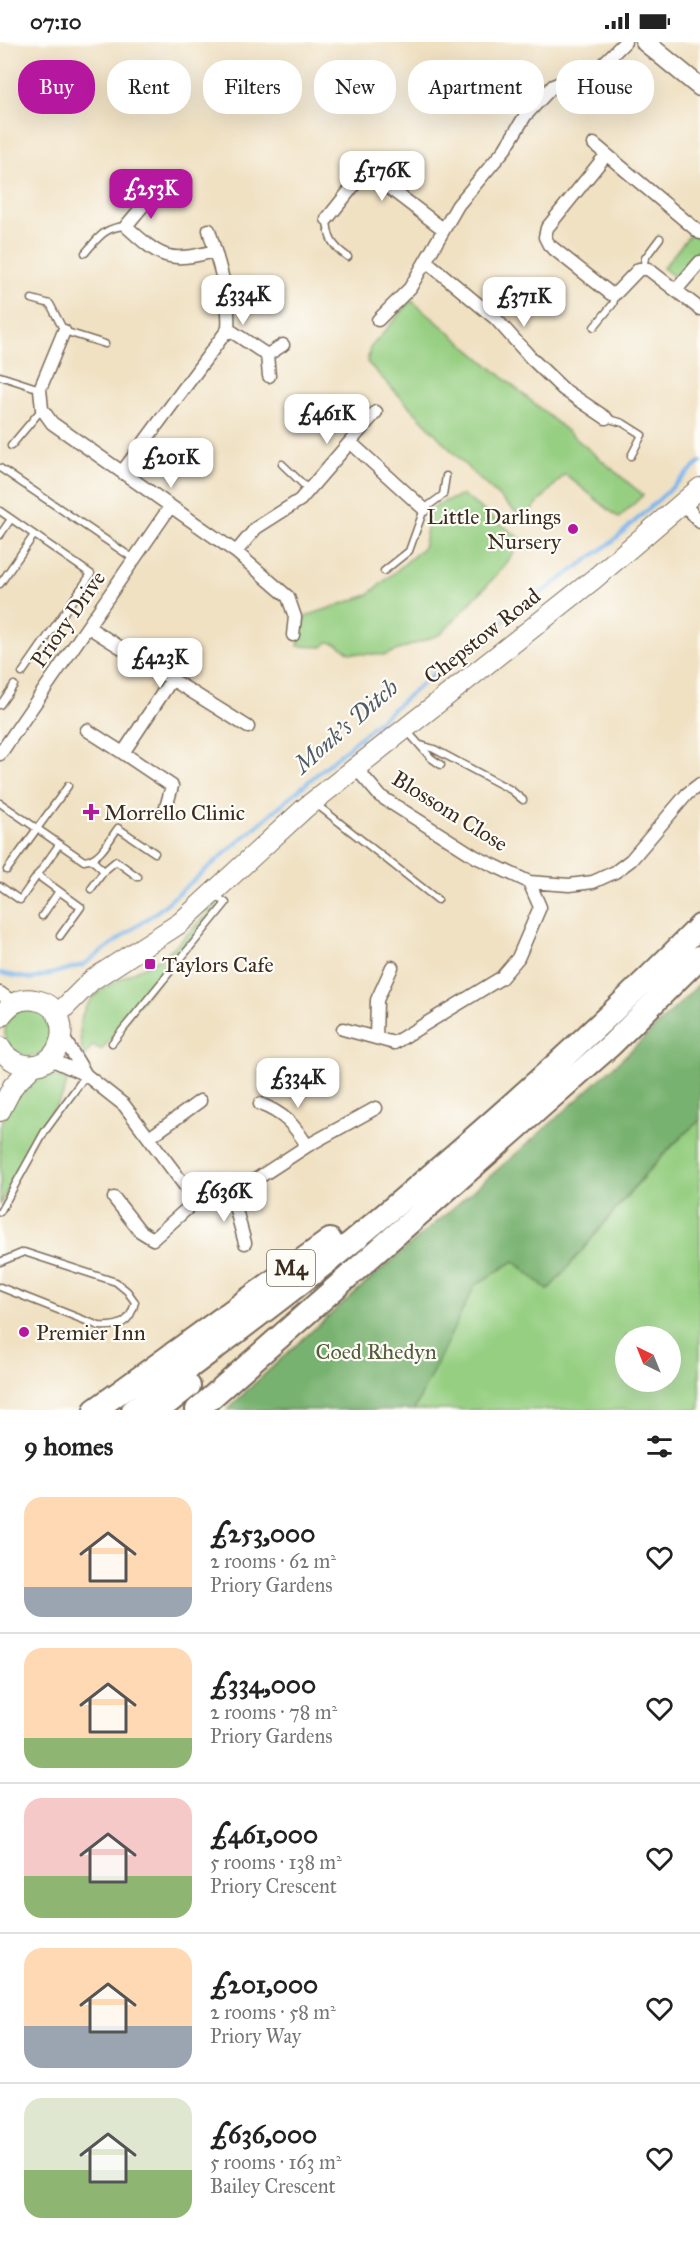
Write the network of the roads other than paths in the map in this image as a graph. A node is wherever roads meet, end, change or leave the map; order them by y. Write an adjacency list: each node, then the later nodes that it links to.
1 (626, 42): 9 (street)
2 (645, 42): 3 (street)
3 (700, 87)
4 (594, 144): 5 (street)
5 (606, 155): 11 (street); 20 (street)
6 (152, 195): 8 (street)
7 (327, 219): 9 (street); 15 (lane)
8 (126, 226): 13 (street); 14 (lane)
9 (443, 229): 16 (street)
10 (209, 230): 13 (street)
11 (700, 233)
12 (660, 238): 18 (lane)
13 (215, 251): 25 (street)
14 (85, 254)
15 (348, 257)
16 (426, 261): 23 (street); 35 (street)
17 (700, 262): 19 (street)
18 (643, 268): 19 (street); 20 (street)
19 (676, 290): 22 (street)
20 (616, 293): 24 (lane)
21 (32, 299): 26 (lane)
22 (700, 309)
23 (378, 320)
24 (594, 327)
25 (228, 329): 29 (street); 41 (street)
26 (64, 331): 27 (lane); 32 (street)
27 (105, 344)
28 (283, 345): 29 (street)
29 (267, 355): 31 (street)
30 (0, 376): 32 (lane)
31 (269, 376)
32 (39, 389): 33 (street)
33 (42, 409): 37 (lane); 41 (street)
34 (376, 412): 36 (street)
35 (606, 418): 38 (lane)
36 (350, 442): 44 (street); 47 (street)
37 (11, 446)
38 (631, 456)
39 (282, 464): 44 (lane)
40 (0, 468): 54 (lane)
41 (122, 472): 46 (street)
42 (446, 476): 47 (lane)
43 (700, 488): 45 (main road, Chepstow Road)
44 (308, 489): 53 (street)
45 (684, 504): 50 (street); 64 (main road, Chepstow Road)
46 (170, 507): 53 (street); 54 (street, Priory Drive)
47 (424, 509): 55 (lane)
48 (0, 511): 49 (lane)
49 (11, 519): 51 (lane); 52 (lane)
50 (700, 522)
51 (0, 535)
52 (34, 535): 56 (lane); 59 (lane)
53 (236, 552): 58 (street)
54 (135, 559): 57 (street, Priory Drive)
55 (384, 571)
56 (0, 584)
57 (88, 627): 60 (street); 68 (street, Priory Drive)
58 (293, 635)
59 (22, 673)
60 (172, 679): 63 (street); 67 (street)
61 (14, 684): 62 (lane)
62 (0, 705)
63 (248, 727)
64 (404, 728): 66 (lane); 70 (main road, Chepstow Road)
65 (87, 730): 67 (street)
66 (422, 745): 69 (lane); 73 (lane)
67 (123, 753): 76 (street)
68 (0, 754)
69 (441, 765)
70 (355, 767): 74 (main road, Chepstow Road); 85 (street, Blossom Close)
71 (700, 784): 85 (street, Blossom Close)
72 (68, 786): 77 (lane)
73 (523, 800)
74 (313, 802): 89 (main road, Chepstow Road); 90 (lane)
75 (0, 803): 77 (lane)
76 (165, 812)
77 (36, 830): 78 (lane); 81 (lane)
78 (58, 846): 80 (lane); 83 (lane)
79 (155, 854): 80 (lane)
80 (92, 860): 82 (lane)
81 (7, 870)
82 (104, 871): 84 (lane); 87 (lane)
83 (37, 875): 86 (lane); 88 (lane)
84 (138, 877)
85 (529, 882): 101 (street)
86 (0, 886)
87 (91, 889)
88 (59, 891): 91 (lane); 93 (lane)
89 (213, 893): 97 (main road, Chepstow Road); 102 (lane)
90 (438, 900)
91 (42, 916)
92 (700, 926): 110 (highway, M4)
93 (60, 936)
94 (700, 957): 113 (highway, M4)
95 (392, 967): 101 (street)
96 (7, 998): 97 (main road); 98 (main road)
97 (58, 1014): 100 (main road)
98 (0, 1017)
99 (343, 1029): 101 (street)
100 (63, 1037): 104 (main road); 105 (street)
101 (376, 1038)
102 (112, 1043)
103 (1, 1051): 104 (main road)
104 (42, 1062): 105 (street); 109 (main road)
105 (86, 1075): 111 (street); 117 (lane)
106 (200, 1101): 111 (street)
107 (260, 1104): 112 (street)
108 (376, 1108): 112 (street)
109 (0, 1110)
110 (487, 1127): 121 (highway, M4); 122 (highway, M4)
111 (148, 1138): 116 (street)
112 (307, 1146): 114 (street)
113 (481, 1158): 123 (highway, M4); 124 (highway, M4)
114 (232, 1195): 116 (street); 118 (street)
115 (114, 1198): 116 (street)
116 (199, 1198)
117 (0, 1212)
118 (245, 1243)
119 (0, 1262): 120 (lane)
120 (0, 1287)
121 (95, 1410)
122 (133, 1410)
123 (159, 1410)
124 (197, 1410)

